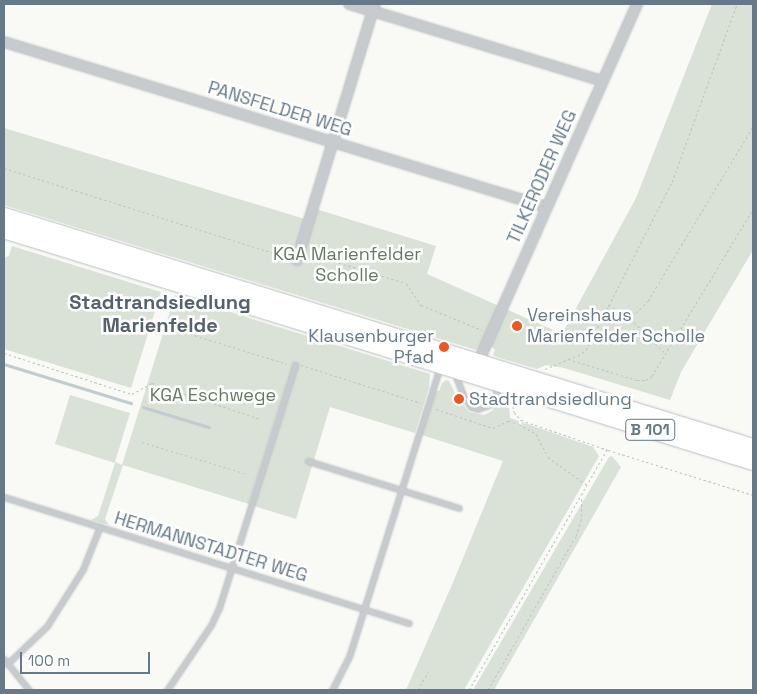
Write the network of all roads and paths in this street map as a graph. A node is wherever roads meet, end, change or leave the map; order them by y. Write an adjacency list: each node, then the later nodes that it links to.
1 (349, 4): 4 (street)
2 (637, 4): 6 (street, TILKERODER WEG)
3 (737, 4): 15 (path)
4 (374, 7): 6 (street); 8 (street)
5 (4, 42): 8 (street, PANSFELDER WEG)
6 (603, 81): 10 (street, TILKERODER WEG)
7 (753, 126): 16 (path)
8 (333, 142): 10 (street, PANSFELDER WEG); 14 (street)
9 (4, 168): 14 (path)
10 (546, 207): 17 (street, TILKERODER WEG)
11 (753, 208): 19 (path)
12 (4, 216): 21 (main road, B 101)
13 (4, 230): 21 (main road, B 101)
14 (298, 255): 17 (path)
15 (608, 305): 16 (path); 20 (path)
16 (627, 314): 19 (path)
17 (491, 334): 23 (street, TILKERODER WEG)
18 (4, 353): 29 (path)
19 (666, 354): 20 (path)
20 (568, 359): 24 (path)
21 (445, 363): 23 (main road, B 101); 25 (lane); 37 (lane)
22 (295, 365): 43 (lane)
23 (476, 369): 25 (main road, B 101)
24 (542, 370)
25 (497, 376): 26 (main road, B 101)
26 (548, 392): 31 (main road, B 101); 34 (main road, B 101)
27 (512, 399): 32 (path)
28 (436, 409): 36 (path)
29 (260, 419)
30 (142, 442): 35 (path)
31 (753, 448)
32 (608, 450): 36 (path); 38 (path)
33 (308, 462): 37 (lane)
34 (753, 462)
35 (244, 473)
36 (587, 486): 39 (path)
37 (401, 491): 41 (lane); 44 (lane)
38 (753, 495)
39 (582, 496): 52 (path); 53 (path)
40 (4, 497): 42 (lane, HERMANNSTADTER WEG)
41 (458, 508)
42 (100, 526): 43 (lane, HERMANNSTADTER WEG); 46 (lane)
43 (231, 568): 44 (lane, HERMANNSTADTER WEG); 49 (lane)
44 (364, 609): 45 (lane, HERMANNSTADTER WEG); 50 (lane)
45 (409, 623)
46 (6, 662): 48 (lane)
47 (428, 672): 51 (path)
48 (29, 690)
49 (167, 690)
50 (332, 690)
51 (418, 690)
52 (469, 690)
53 (488, 690)

